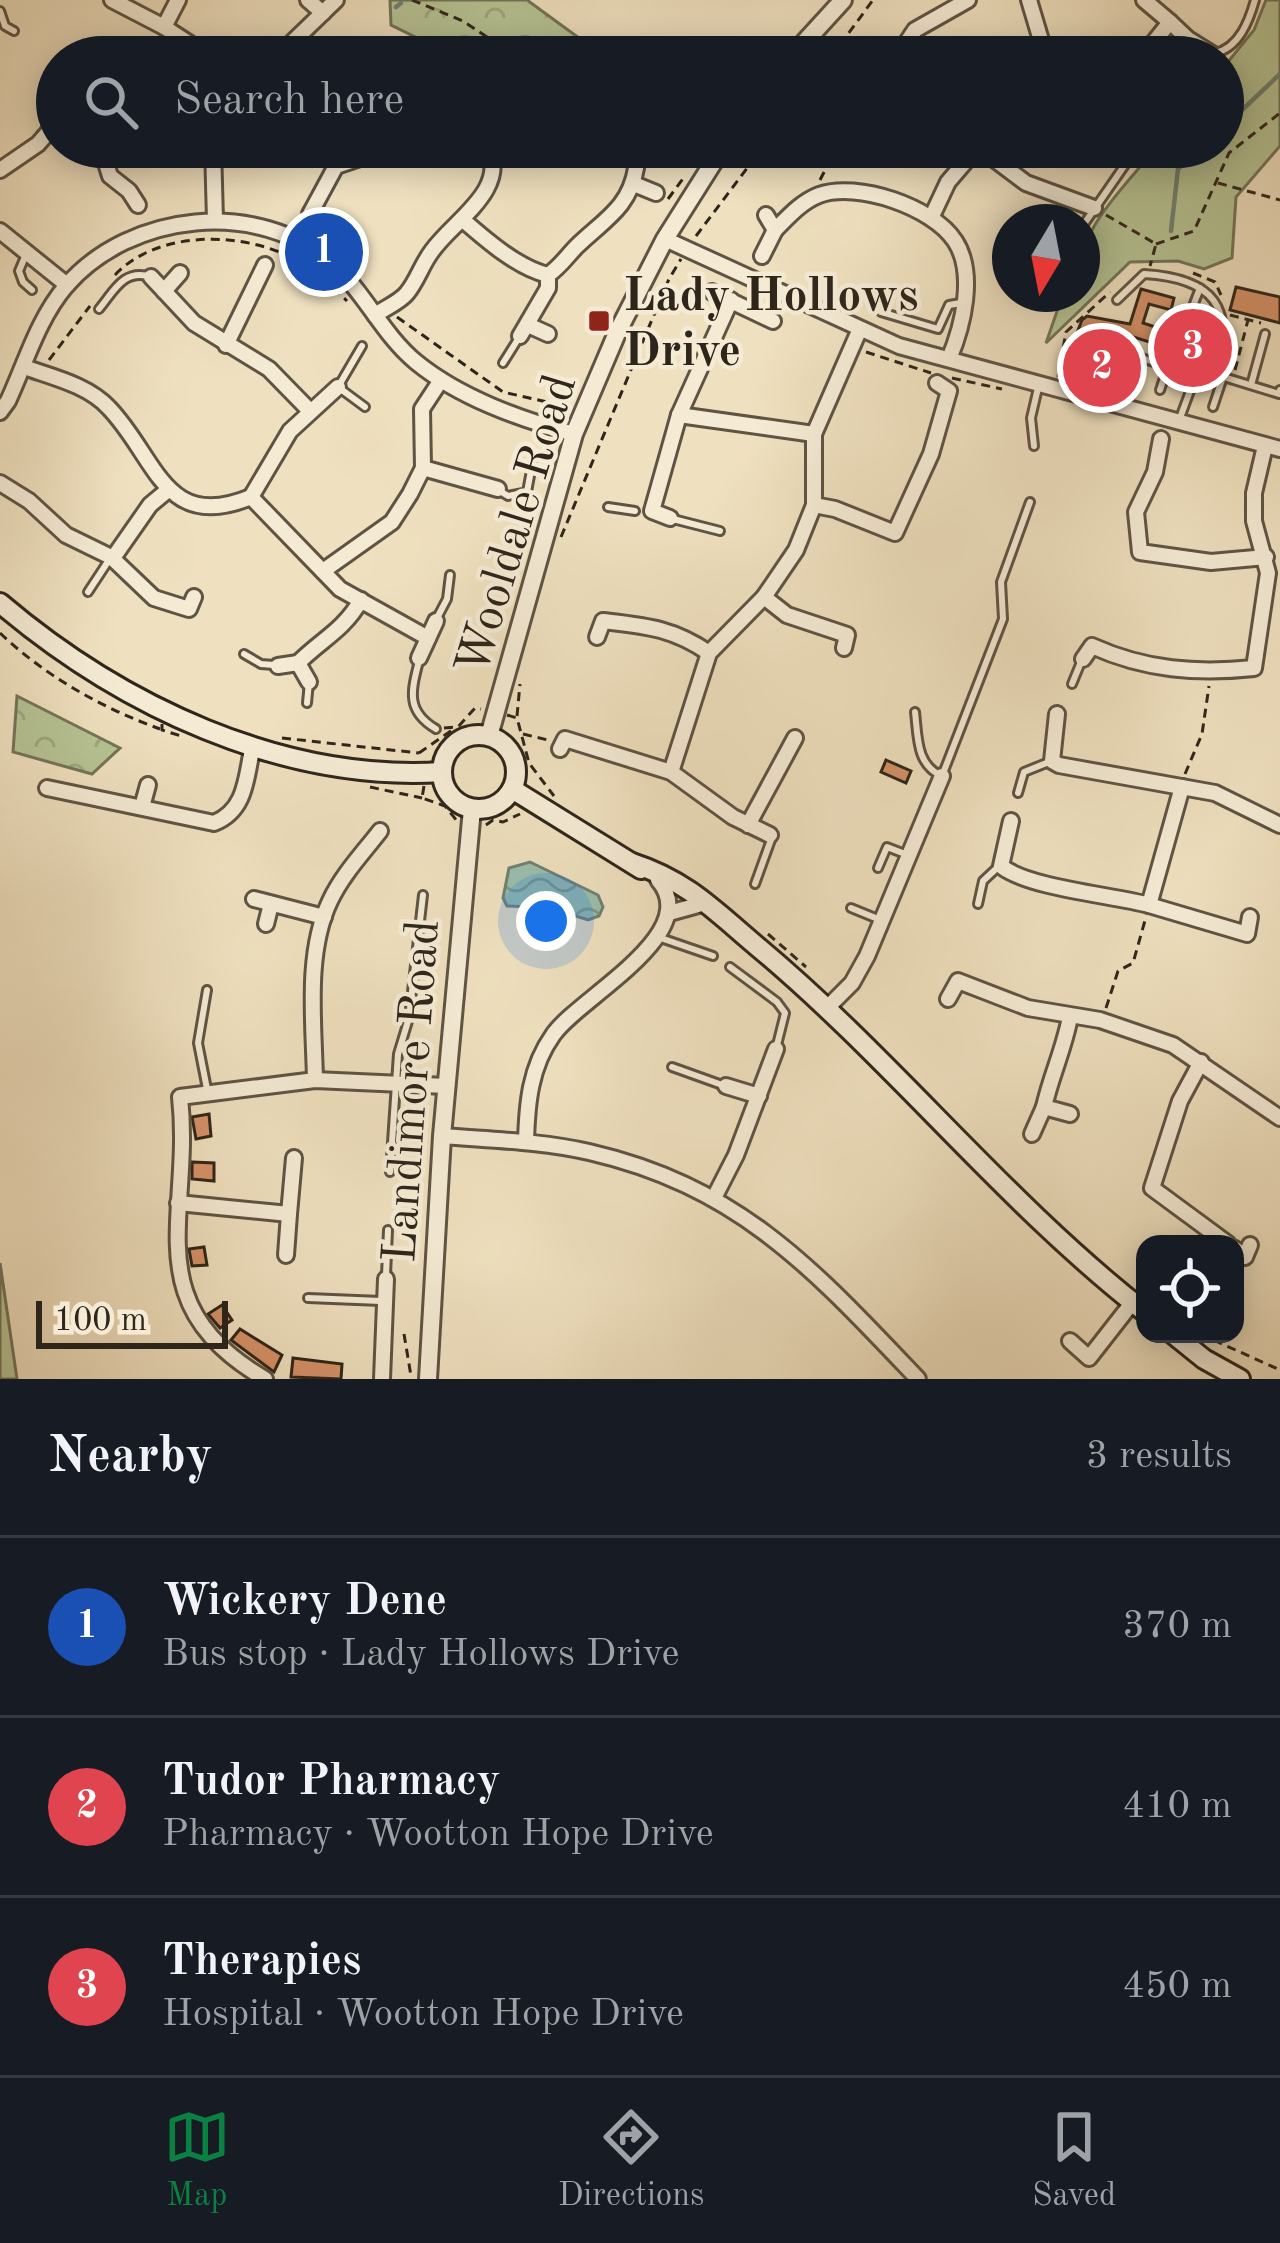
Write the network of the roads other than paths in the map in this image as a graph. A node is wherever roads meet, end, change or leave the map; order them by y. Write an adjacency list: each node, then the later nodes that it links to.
1 (112, 0): 13 (street)
2 (178, 0): 13 (street)
3 (308, 0): 11 (street)
4 (336, 0): 11 (street)
5 (844, 0): 17 (street)
6 (968, 0): 18 (street)
7 (1030, 0): 19 (street)
8 (1144, 0): 12 (street)
9 (1255, 0): 22 (lane)
10 (0, 11): 14 (lane)
11 (323, 13): 16 (street)
12 (1171, 22): 20 (street); 21 (street)
13 (164, 26): 15 (street)
14 (14, 31)
15 (179, 36)
16 (302, 36)
17 (811, 36)
18 (911, 36)
19 (1040, 36)
20 (1159, 36)
21 (1184, 36)
22 (1238, 36)
23 (36, 145): 24 (street)
24 (2, 166)
25 (108, 168): 38 (street)
26 (214, 168): 41 (street)
27 (335, 168): 43 (street)
28 (493, 168): 42 (street)
29 (637, 168): 34 (street)
30 (707, 168): 46 (street, Wooldale Road)
31 (960, 168): 40 (street)
32 (1005, 168): 36 (street)
33 (1123, 168): 37 (lane)
34 (634, 184): 35 (street); 51 (street)
35 (656, 193)
36 (1083, 204)
37 (1097, 204)
38 (138, 205)
39 (766, 214): 44 (street)
40 (932, 217): 44 (street); 60 (street)
41 (215, 220): 53 (street); 62 (street)
42 (463, 220): 51 (street); 62 (street)
43 (323, 227)
44 (775, 230): 48 (street)
45 (0, 231): 47 (street)
46 (665, 239): 67 (street); 94 (street, Wooldale Road)
47 (28, 251): 53 (street); 55 (lane)
48 (761, 256)
49 (267, 263): 70 (street)
50 (180, 274): 56 (street)
51 (548, 275): 66 (street)
52 (151, 277): 56 (street); 61 (lane)
53 (67, 285): 77 (street)
54 (1200, 288): 58 (lane); 65 (lane); 78 (lane)
55 (32, 290)
56 (164, 291): 70 (street)
57 (712, 292): 59 (street)
58 (1117, 300)
59 (730, 301): 64 (street); 92 (street)
60 (964, 303): 63 (lane); 74 (street)
61 (99, 309)
62 (382, 311): 80 (street)
63 (881, 312)
64 (773, 321)
65 (1185, 327)
66 (524, 331): 68 (street); 75 (lane)
67 (859, 331): 74 (street); 95 (street)
68 (548, 334)
69 (1265, 334): 83 (lane)
70 (226, 345): 90 (street)
71 (362, 346): 84 (lane)
72 (1130, 354): 73 (lane)
73 (1140, 357): 76 (lane); 81 (lane)
74 (949, 359): 82 (street)
75 (503, 363)
76 (1168, 366): 79 (lane); 86 (lane)
77 (24, 367): 91 (street); 104 (street)
78 (1218, 375): 79 (lane); 83 (lane); 89 (lane)
79 (1200, 377): 93 (lane)
80 (441, 380): 94 (street); 100 (street)
81 (1132, 382)
82 (1038, 384): 93 (street); 97 (lane)
83 (1251, 385): 87 (lane)
84 (338, 387): 88 (lane); 90 (street)
85 (968, 390): 108 (street)
86 (1160, 390)
87 (1280, 390)
88 (365, 407)
89 (1213, 407)
90 (310, 411): 105 (street)
91 (0, 412)
92 (679, 415): 95 (street); 111 (street)
93 (1179, 422): 98 (street)
94 (574, 434): 141 (street, Wooldale Road)
95 (814, 434): 108 (street)
96 (1161, 439): 115 (street)
97 (1034, 446)
98 (1272, 448): 115 (street)
99 (532, 465): 103 (lane)
100 (423, 468): 101 (street); 116 (street)
101 (476, 481): 103 (street); 106 (street)
102 (0, 483): 114 (street)
103 (498, 489)
104 (168, 490): 105 (street); 114 (street)
105 (251, 497): 116 (street)
106 (471, 500)
107 (1030, 502): 150 (lane)
108 (814, 505): 120 (street)
109 (608, 507): 110 (lane)
110 (634, 511): 111 (street)
111 (652, 511): 112 (street)
112 (670, 518): 113 (lane)
113 (720, 531)
114 (112, 557): 118 (lane); 119 (street)
115 (1266, 557): 132 (street)
116 (323, 571): 121 (street)
117 (450, 575): 124 (lane)
118 (88, 592)
119 (194, 597)
120 (764, 597): 128 (street); 129 (street)
121 (361, 601): 127 (street); 133 (street)
122 (0, 603): 143 (main road)
123 (589, 611): 125 (street)
124 (436, 621): 127 (street)
125 (603, 621): 126 (street); 129 (street)
126 (597, 637)
127 (428, 638): 131 (street)
128 (844, 648)
129 (710, 653): 147 (street)
130 (244, 655): 134 (lane)
131 (419, 658): 140 (lane)
132 (1083, 659): 136 (lane)
133 (298, 663): 134 (street); 135 (street)
134 (278, 666)
135 (309, 682): 137 (lane)
136 (1072, 684)
137 (307, 703)
138 (915, 712): 150 (lane)
139 (1057, 714): 145 (street)
140 (436, 729)
141 (489, 736): 148 (main road); 155 (main road)
142 (795, 738): 146 (street)
143 (254, 746): 148 (main road); 156 (street)
144 (560, 749): 147 (street)
145 (1052, 761): 152 (street); 154 (lane)
146 (784, 765): 149 (street); 159 (street)
147 (671, 772): 159 (street)
148 (434, 773): 157 (main road)
149 (802, 775)
150 (942, 776): 163 (street)
151 (148, 785): 156 (street)
152 (1182, 787): 160 (street); 174 (street)
153 (47, 788): 156 (street)
154 (1018, 793)
155 (520, 794): 157 (main road); 164 (main road)
156 (142, 807)
157 (471, 817): 194 (street, Landimore Road)
158 (1011, 821): 165 (street)
159 (748, 825): 162 (street)
160 (1280, 825)
161 (380, 831): 177 (street)
162 (770, 835): 168 (lane)
163 (909, 855): 166 (lane); 180 (street)
164 (632, 862): 167 (main road); 179 (main road)
165 (1001, 866): 172 (lane); 174 (street)
166 (878, 868)
167 (658, 880): 173 (main road); 176 (street)
168 (755, 884)
169 (423, 895): 193 (lane)
170 (254, 899): 171 (street)
171 (271, 904): 177 (street); 181 (street)
172 (978, 904)
173 (698, 905): 176 (street); 179 (main road)
174 (1149, 905): 178 (street)
175 (851, 908): 180 (lane)
176 (669, 913): 182 (street)
177 (324, 917): 192 (street)
178 (1250, 917)
179 (722, 918): 187 (main road)
180 (881, 920): 187 (street)
181 (266, 924)
182 (655, 935): 183 (lane); 203 (street)
183 (713, 956)
184 (730, 967): 189 (lane)
185 (207, 990): 196 (lane)
186 (948, 999): 188 (street)
187 (827, 1008): 215 (main road)
188 (1070, 1017): 190 (street); 198 (street)
189 (776, 1049): 197 (street)
190 (1201, 1062): 200 (street); 210 (street)
191 (672, 1067): 195 (lane)
192 (315, 1080): 193 (street); 196 (street)
193 (396, 1083): 194 (street); 205 (lane)
194 (446, 1086): 202 (street, Landimore Road)
195 (726, 1086): 197 (street)
196 (207, 1093): 207 (street)
197 (759, 1096): 206 (street)
198 (1044, 1107): 199 (street); 201 (street)
199 (1070, 1114)
200 (1280, 1118)
201 (1032, 1134)
202 (442, 1136): 203 (street); 221 (street, Landimore Road)
203 (526, 1142): 206 (street)
204 (294, 1158): 208 (street)
205 (390, 1172)
206 (715, 1196): 222 (street)
207 (178, 1203): 208 (street); 219 (street)
208 (289, 1214): 211 (street)
209 (388, 1230): 212 (lane)
210 (1219, 1235)
211 (286, 1255)
212 (386, 1279): 214 (street)
213 (308, 1298): 214 (lane)
214 (385, 1301): 220 (street)
215 (1136, 1305)
216 (1136, 1311): 217 (street)
217 (1070, 1341)
218 (1184, 1343): 223 (main road)
219 (265, 1379)
220 (382, 1379)
221 (428, 1379)
222 (918, 1379)
223 (1240, 1379)

